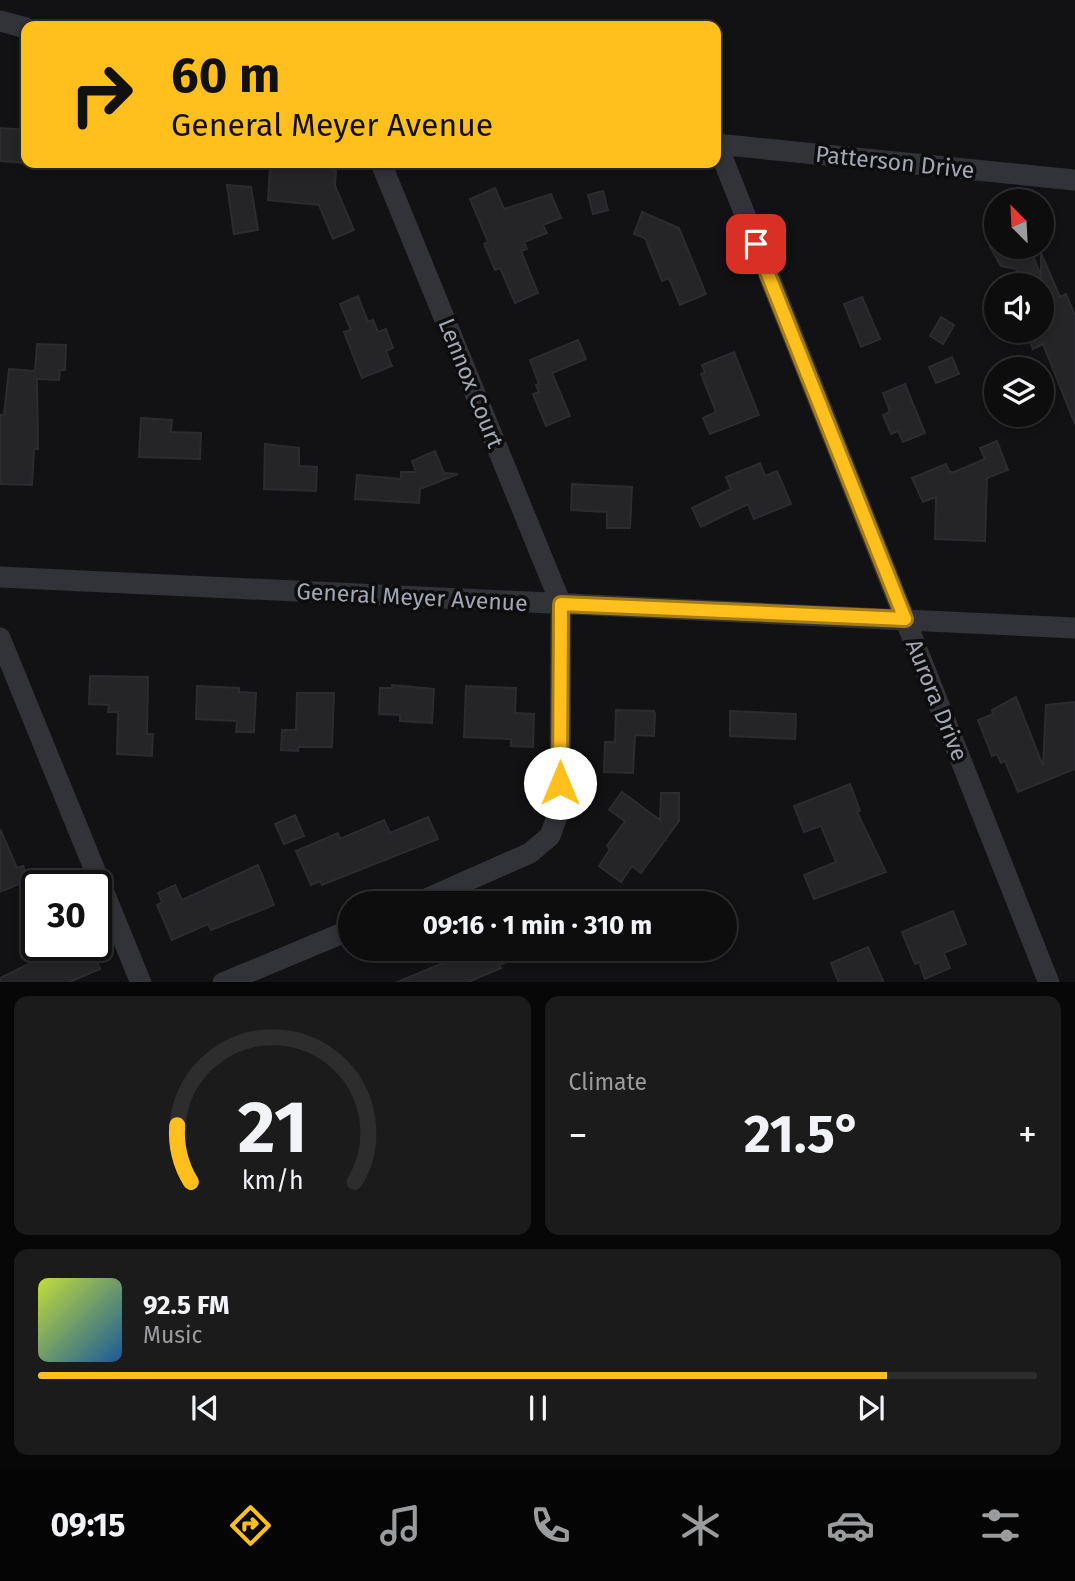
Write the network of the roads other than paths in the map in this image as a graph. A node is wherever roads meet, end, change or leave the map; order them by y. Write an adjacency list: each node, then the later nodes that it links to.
1 (0, 21): 2 (street)
2 (21, 27)
3 (721, 145): 6 (street, Patterson Drive)
4 (721, 157): 9 (street, Aurora Drive)
5 (383, 168): 8 (street, Lennox Court)
6 (1075, 180)
7 (0, 577): 8 (street, General Meyer Avenue)
8 (561, 604): 9 (street, General Meyer Avenue); 12 (street)
9 (905, 619): 10 (street, General Meyer Avenue); 14 (street, Aurora Drive)
10 (1075, 628)
11 (0, 638): 15 (street)
12 (444, 891)
13 (338, 935): 16 (street)
14 (1042, 980)
15 (141, 982)
16 (223, 982)

